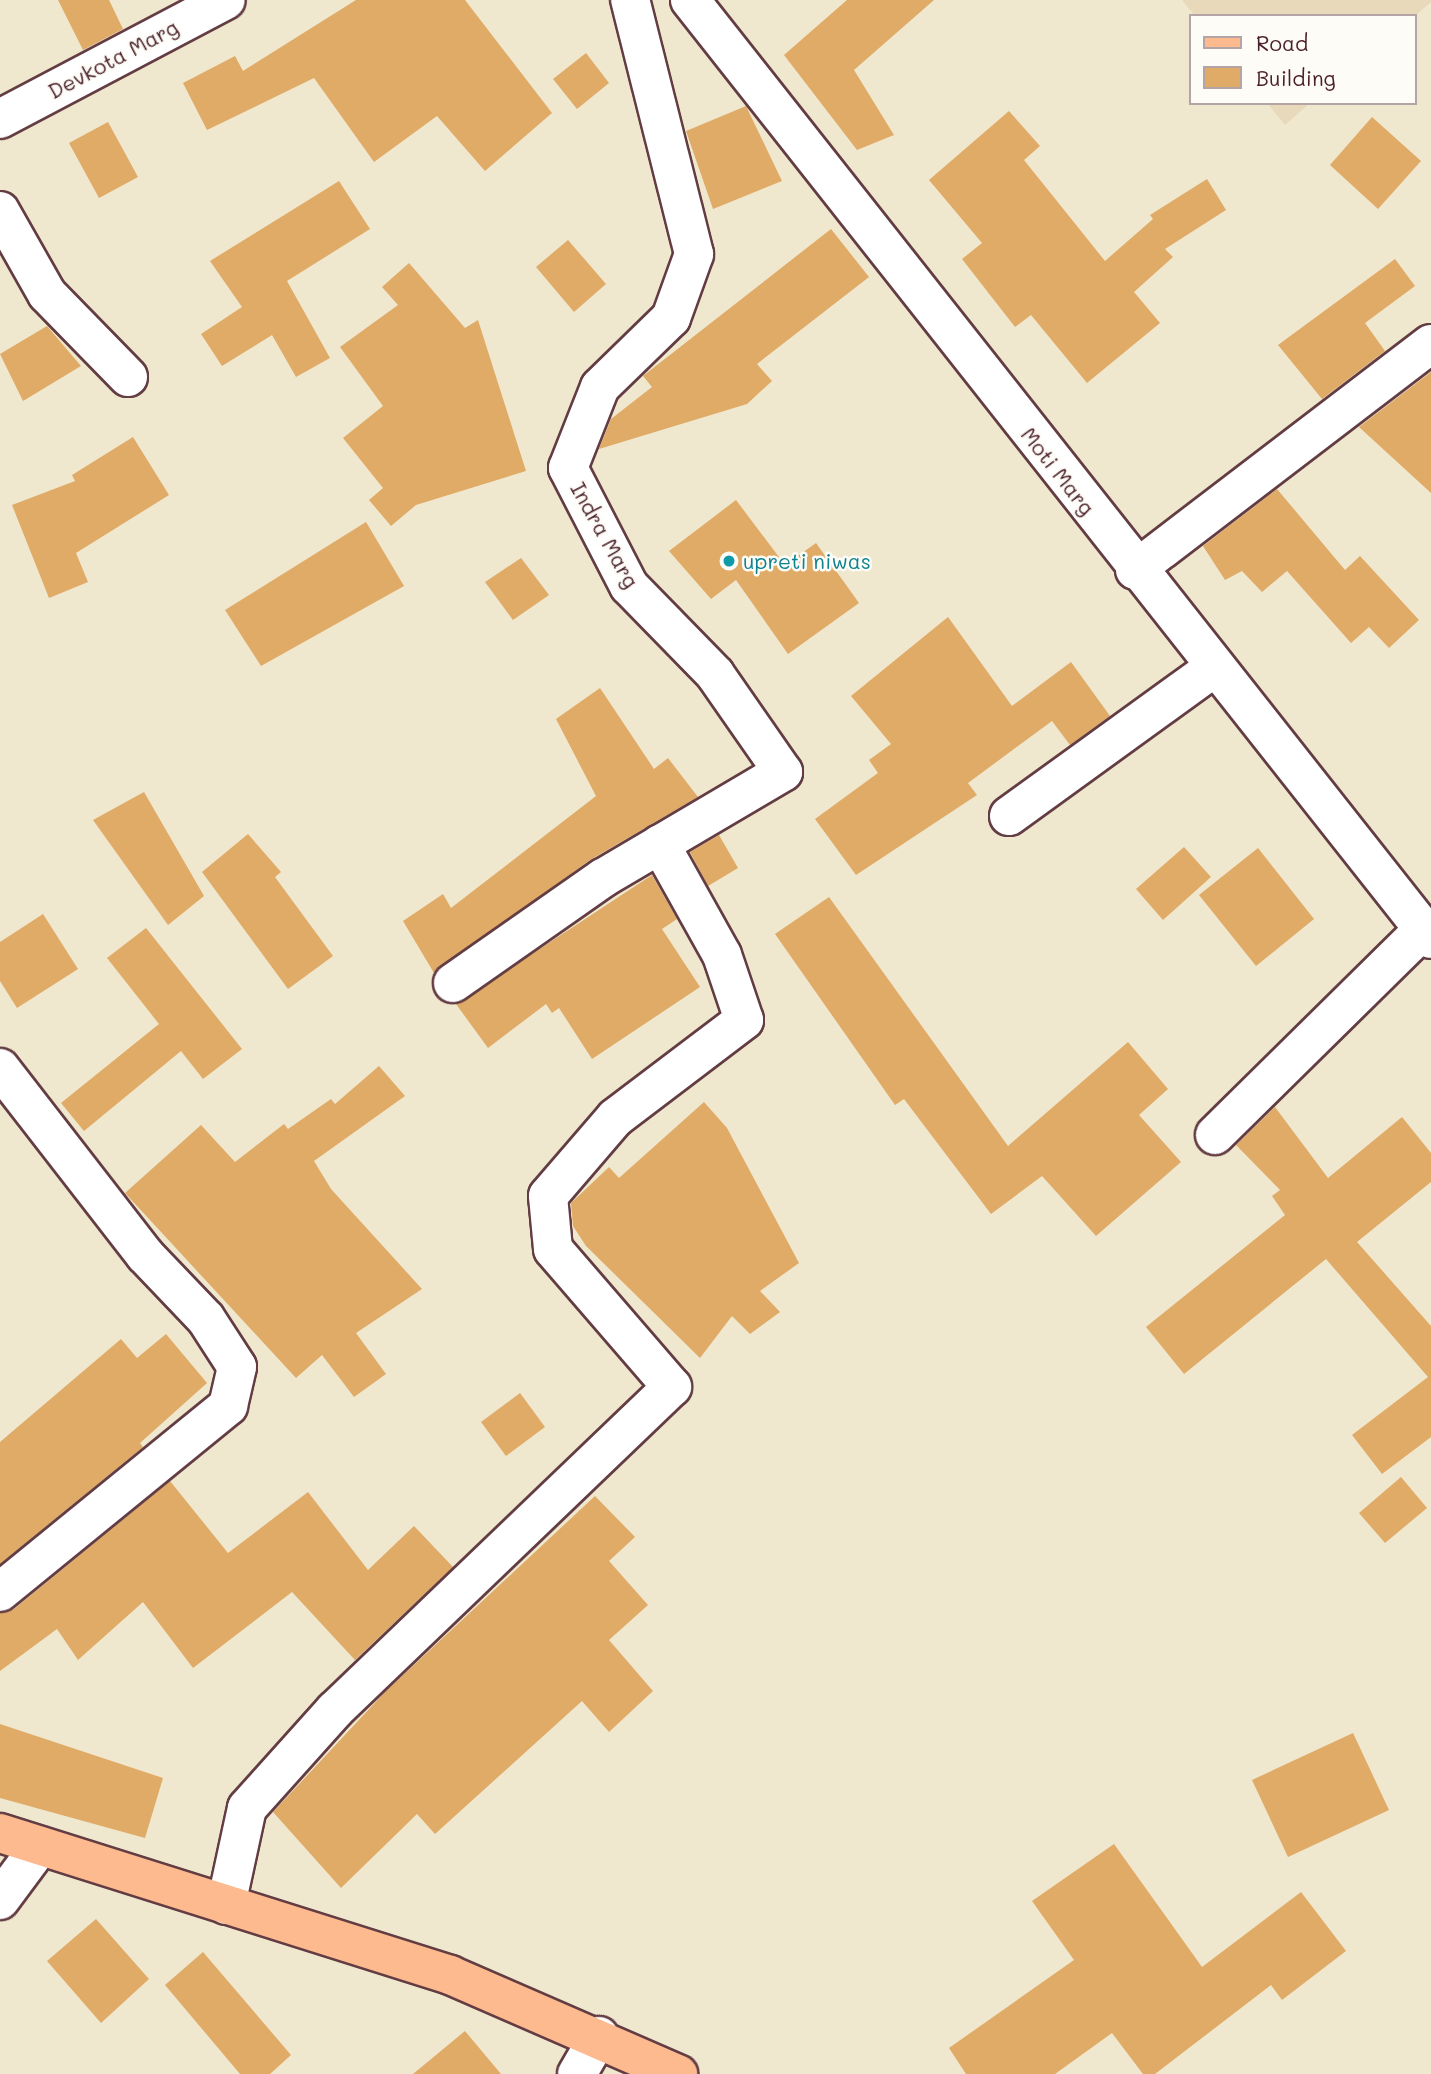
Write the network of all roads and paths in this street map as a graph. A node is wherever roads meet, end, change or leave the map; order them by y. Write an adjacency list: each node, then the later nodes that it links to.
1 (226, 0): 4 (street, Devkota Marg)
2 (630, 0): 11 (street, Indra Marg)
3 (690, 0): 8 (street, Moti Marg)
4 (0, 119)
5 (0, 211): 7 (street)
6 (1431, 344): 8 (street)
7 (128, 377)
8 (1135, 570): 9 (street, Moti Marg)
9 (1212, 669): 10 (street); 12 (street, Moti Marg)
10 (1009, 816)
11 (660, 844): 13 (street); 20 (street)
12 (1427, 934): 15 (street)
13 (453, 983)
14 (0, 1068): 16 (street)
15 (1215, 1135)
16 (0, 1592)
17 (0, 1833): 18 (main road)
18 (40, 1846): 19 (street); 20 (main road)
19 (0, 1900)
20 (226, 1905): 21 (main road)
21 (599, 2036): 22 (street); 23 (main road)
22 (576, 2074)
23 (678, 2074)

